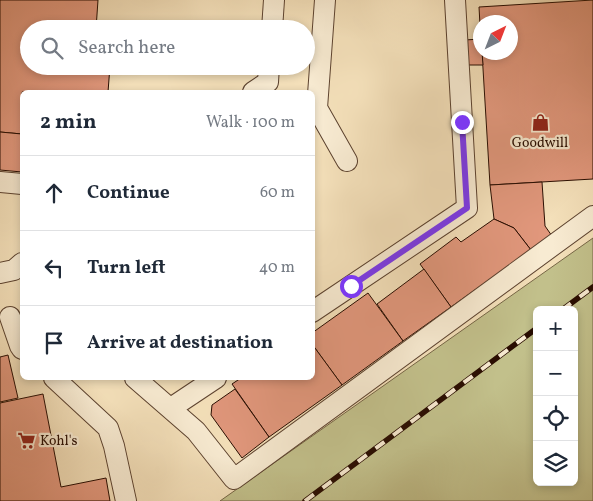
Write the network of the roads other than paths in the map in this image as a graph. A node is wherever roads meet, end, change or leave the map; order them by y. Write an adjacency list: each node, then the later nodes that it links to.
1 (274, 0): 4 (lane)
2 (325, 0): 7 (lane)
3 (455, 0): 14 (lane)
4 (273, 20)
5 (268, 75): 6 (lane)
6 (256, 90)
7 (315, 110): 8 (lane)
8 (348, 161)
9 (0, 182): 10 (lane)
10 (20, 184)
11 (593, 216): 20 (lane)
12 (20, 265): 13 (lane)
13 (0, 273)
14 (315, 310)
15 (11, 317): 16 (lane)
16 (20, 346)
17 (56, 380): 21 (lane)
18 (137, 380): 20 (lane)
19 (213, 380): 20 (lane)
20 (171, 408)
21 (126, 501)

